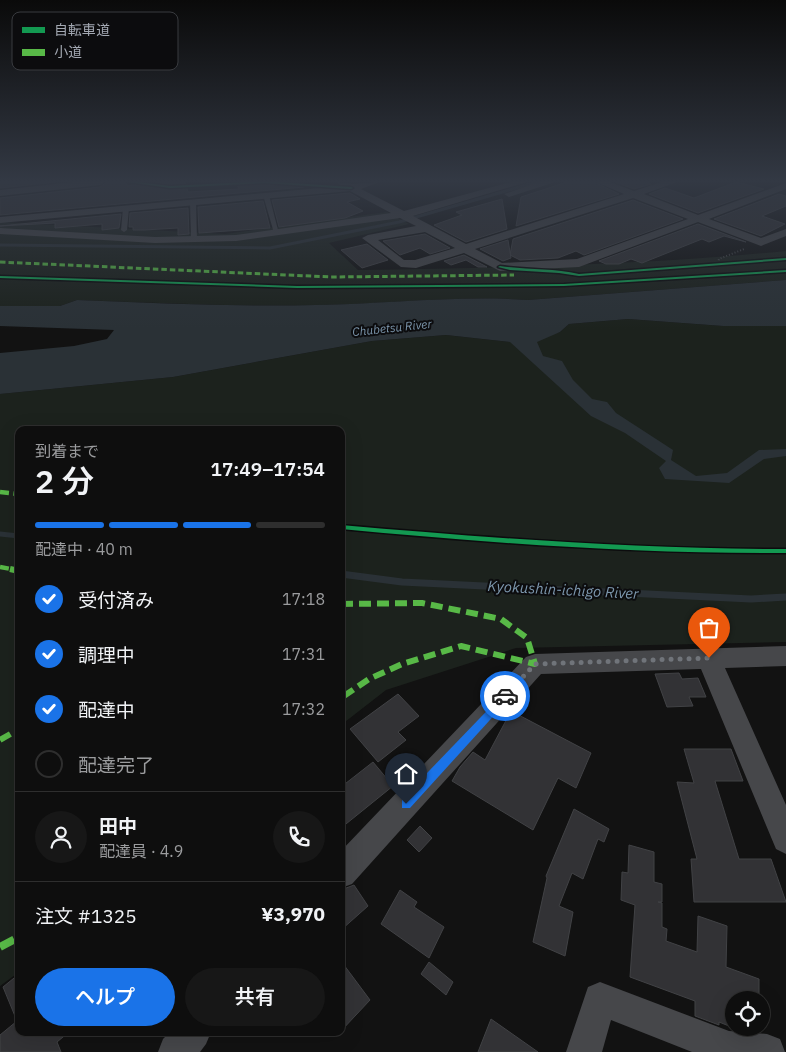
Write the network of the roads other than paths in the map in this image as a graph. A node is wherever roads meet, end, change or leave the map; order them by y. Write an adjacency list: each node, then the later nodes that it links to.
1 (2, 231): 11 (street)
2 (194, 231): 11 (lane)
3 (294, 231): 10 (street)
4 (409, 231): 12 (street)
5 (433, 231): 12 (street)
6 (522, 231): 12 (street)
7 (666, 231): 12 (street)
8 (732, 231): 9 (street)
9 (786, 232)
10 (277, 233): 11 (street)
11 (194, 240)
12 (466, 249)
13 (786, 656): 14 (street)
14 (709, 658): 15 (street); 16 (street)
15 (786, 838)
16 (345, 869)
17 (190, 1036): 18 (street)
18 (176, 1052)
19 (584, 1052): 20 (street)
20 (767, 1052)

